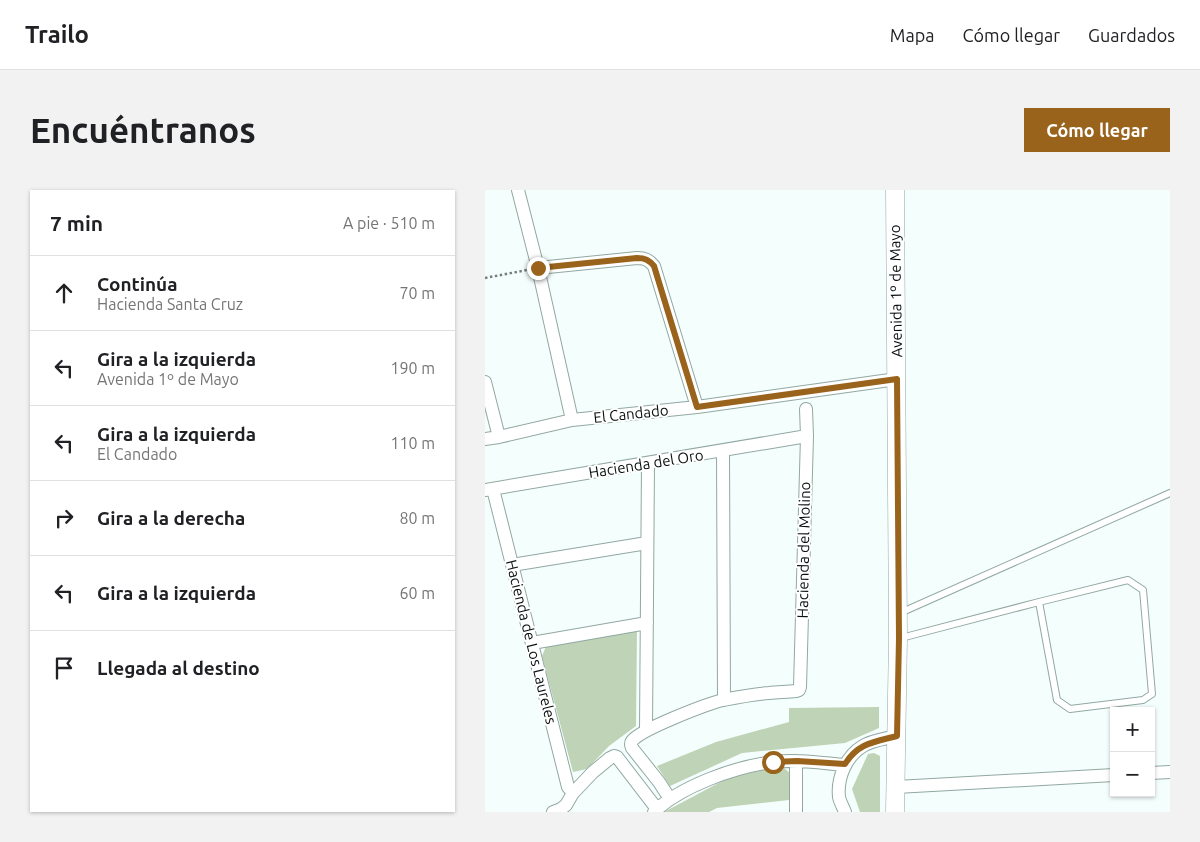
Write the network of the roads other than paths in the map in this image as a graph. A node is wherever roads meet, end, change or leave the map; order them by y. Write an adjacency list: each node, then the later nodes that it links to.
1 (519, 190): 3 (street)
2 (895, 190): 4 (main road, Avenida 1º de Mayo)
3 (538, 268): 6 (street); 8 (street)
4 (897, 379): 6 (street, El Candado); 19 (main road, Avenida 1º de Mayo)
5 (485, 382): 10 (street)
6 (697, 407): 8 (street, El Candado)
7 (806, 409): 9 (street, Hacienda del Molino)
8 (572, 420): 10 (street, El Candado)
9 (807, 436): 12 (street, Hacienda del Oro); 23 (street, Hacienda del Molino)
10 (499, 437): 11 (street, El Candado)
11 (485, 439)
12 (723, 451): 13 (street, Hacienda del Oro); 23 (street)
13 (648, 463): 14 (street, Hacienda del Oro); 16 (street)
14 (489, 489): 17 (street, Hacienda de Los Laureles)
15 (1170, 493): 19 (lane)
16 (647, 543): 17 (street); 20 (street)
17 (512, 565): 22 (street, Hacienda de Los Laureles)
18 (1039, 602): 18 (lane); 21 (lane)
19 (898, 614): 21 (main road, Avenida 1º de Mayo)
20 (647, 623): 22 (street); 24 (street)
21 (899, 638): 25 (main road, Avenida 1º de Mayo)
22 (532, 643): 32 (street, Hacienda de Los Laureles)
23 (723, 700): 24 (street)
24 (646, 731): 33 (street)
25 (897, 736): 27 (street); 31 (main road, Avenida 1º de Mayo)
26 (797, 761): 27 (street); 33 (street); 36 (street)
27 (845, 764): 37 (street)
28 (1170, 772): 29 (street)
29 (1155, 773)
30 (1110, 776): 31 (street)
31 (896, 787): 38 (main road, Avenida 1º de Mayo)
32 (573, 793): 34 (street); 35 (street)
33 (670, 799): 34 (street)
34 (655, 811)
35 (553, 812)
36 (796, 812)
37 (845, 812)
38 (895, 812)

